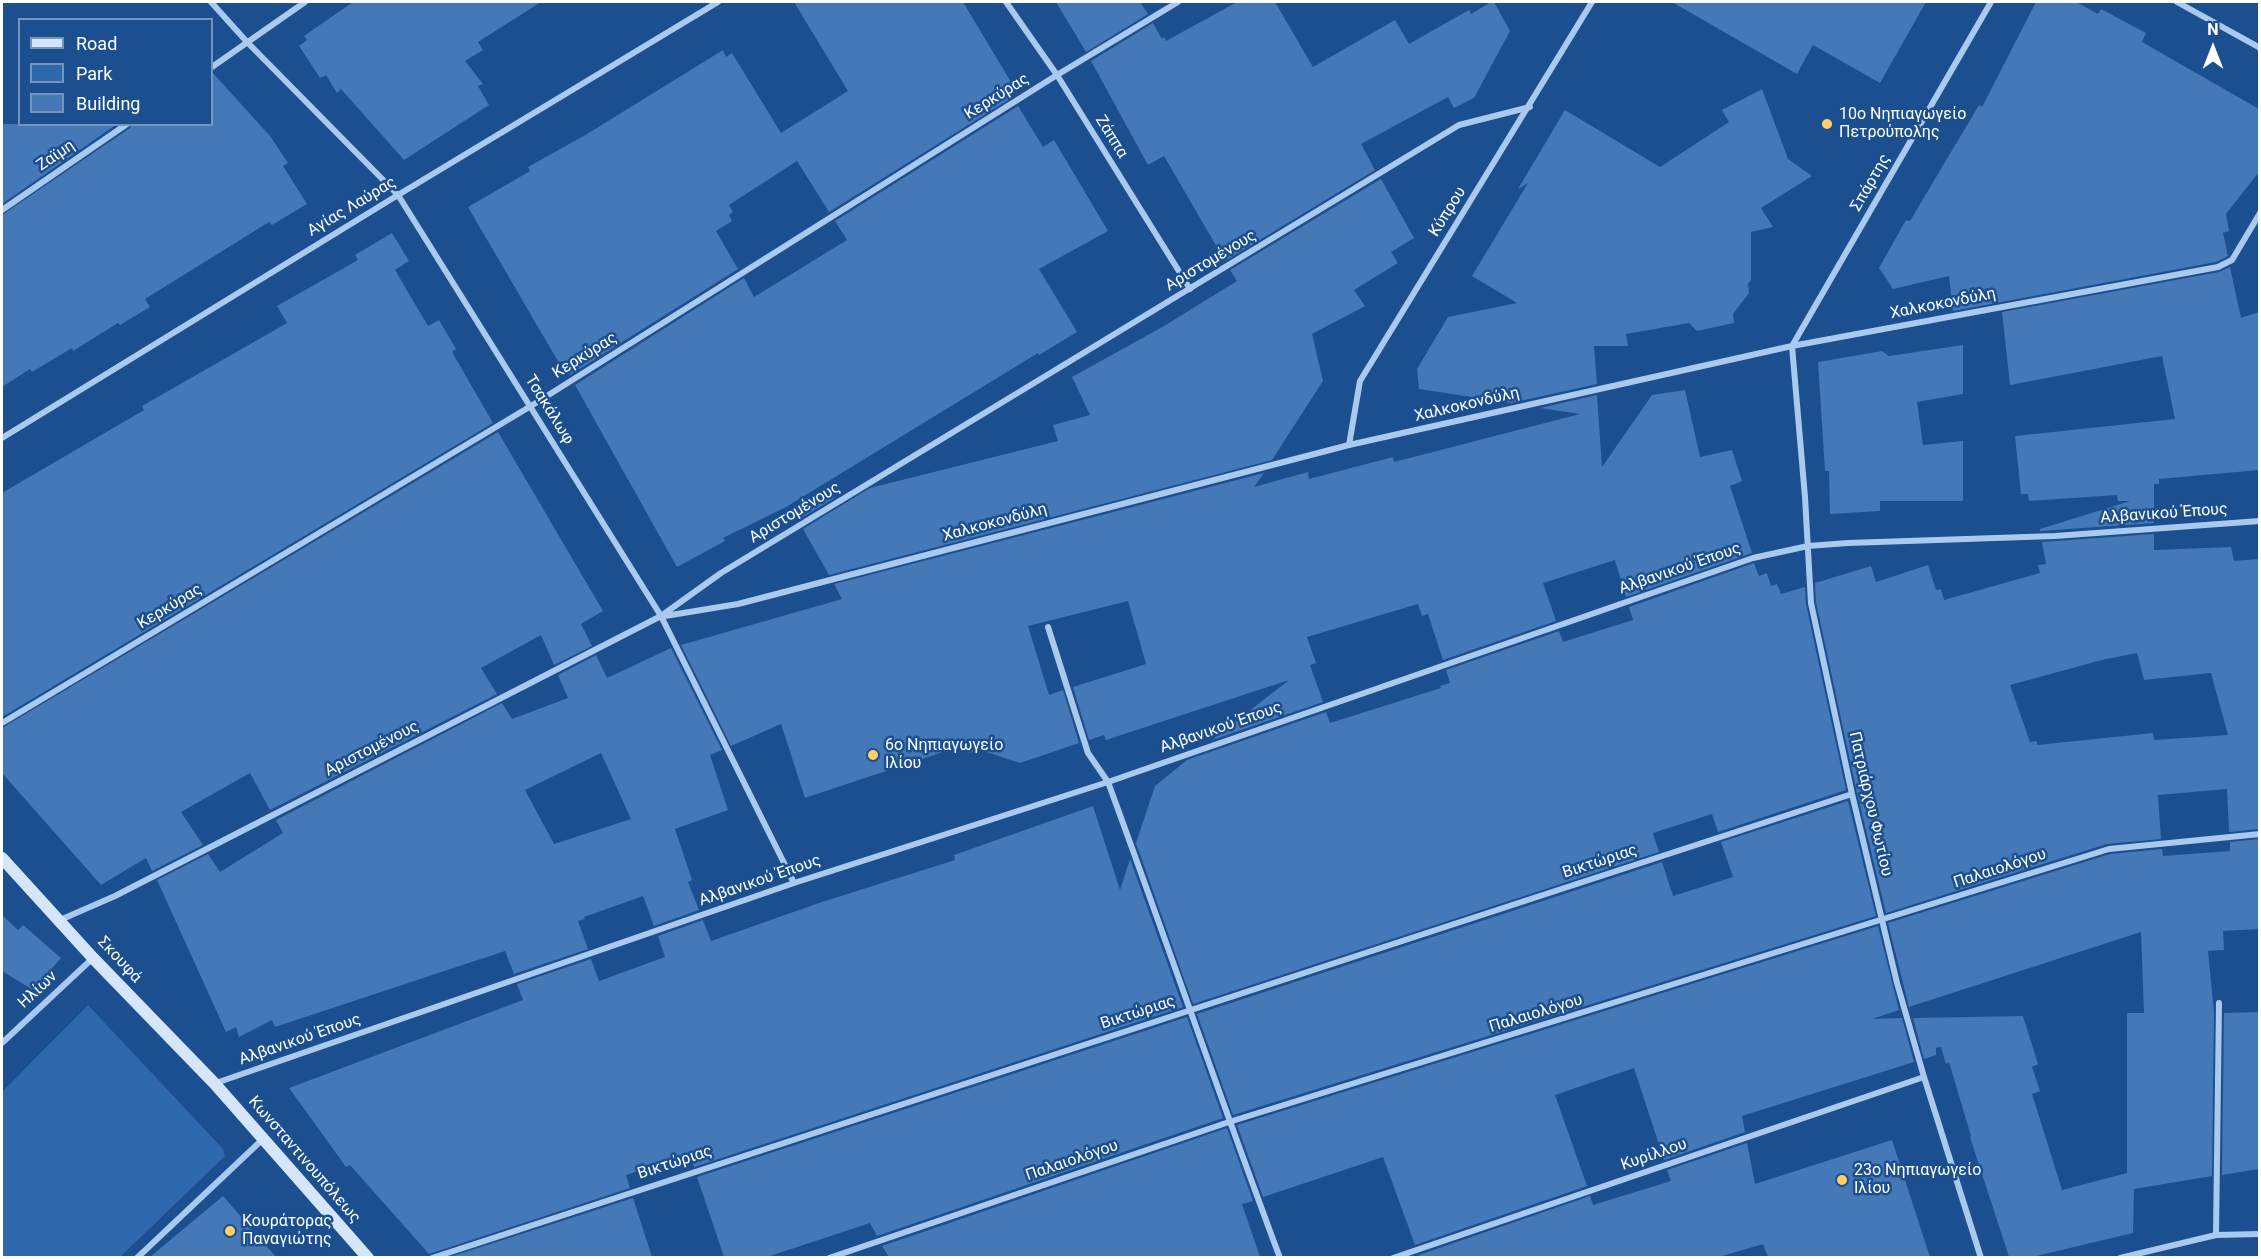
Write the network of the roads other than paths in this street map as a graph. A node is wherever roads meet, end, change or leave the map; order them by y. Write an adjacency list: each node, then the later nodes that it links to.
1 (211, 2): 9 (street, Τσακάλωφ)
2 (305, 2): 9 (street)
3 (718, 2): 15 (street, Αγίας Λαύρας)
4 (1006, 2): 12 (street, Ζάππα)
5 (1178, 2): 12 (street, Κερκύρας)
6 (1592, 2): 13 (street, Κύπρου)
7 (1991, 2): 19 (street, Σπάρτης)
8 (2177, 2): 10 (street)
9 (247, 42): 11 (street); 15 (street, Τσακάλωφ)
10 (2259, 48)
11 (213, 66)
12 (1057, 75): 18 (street, Ζάππα); 20 (street, Κερκύρας)
13 (1530, 107): 18 (street, Αριστομένους); 22 (street, Κύπρου)
14 (124, 126): 16 (street, Ζαϊμη)
15 (398, 195): 20 (street, Τσακάλωφ); 21 (street, Αγίας Λαύρας)
16 (2, 210)
17 (2259, 213): 19 (street, Χαλκοκονδύλη)
18 (1190, 289): 25 (street, Αριστομένους)
19 (1792, 346): 22 (street, Χαλκοκονδύλη); 24 (street, Πατριάρχου Φωτίου)
20 (531, 406): 25 (street, Τσακάλωφ); 27 (street, Κερκύρας)
21 (2, 438)
22 (1348, 445): 25 (street, Χαλκοκονδύλη)
23 (2259, 521): 24 (street, Αλβανικού Έπους)
24 (1808, 546): 28 (street, Αλβανικού Έπους); 29 (street, Πατριάρχου Φωτίου)
25 (661, 616): 32 (street, Τσακάλωφ); 33 (street, Αριστομένους)
26 (1048, 627): 28 (street)
27 (2, 723)
28 (1108, 782): 32 (street, Αλβανικού Έπους); 37 (street)
29 (1852, 794): 34 (street, Πατριάρχου Φωτίου); 37 (street, Βικτώριας)
30 (2259, 834): 34 (street, Παλαιολόγου)
31 (2, 858): 33 (street, Σκουφά)
32 (794, 883): 40 (street, Αλβανικού Έπους)
33 (60, 920): 35 (street, Σκουφά)
34 (1883, 920): 39 (street, Πατριάρχου Φωτίου); 41 (street, Παλαιολόγου)
35 (93, 958): 38 (street, Ηλίων); 40 (street, Σκουφά)
36 (2219, 1002): 44 (street)
37 (1191, 1009): 41 (street); 47 (street, Βικτώριας)
38 (2, 1042)
39 (1924, 1077): 50 (street, Κυρίλλου); 51 (street, Πατριάρχου Φωτίου)
40 (215, 1084): 42 (street, Κωνσταντινουπόλεως)
41 (1229, 1122): 48 (street, Παλαιολόγου); 49 (street)
42 (264, 1139): 45 (street); 46 (street, Κωνσταντινουπόλεως)
43 (2259, 1234): 44 (street)
44 (2216, 1235): 52 (street)
45 (137, 1257)
46 (368, 1257)
47 (432, 1257)
48 (828, 1257)
49 (1280, 1257)
50 (1393, 1257)
51 (1981, 1257)
52 (2120, 1257)

